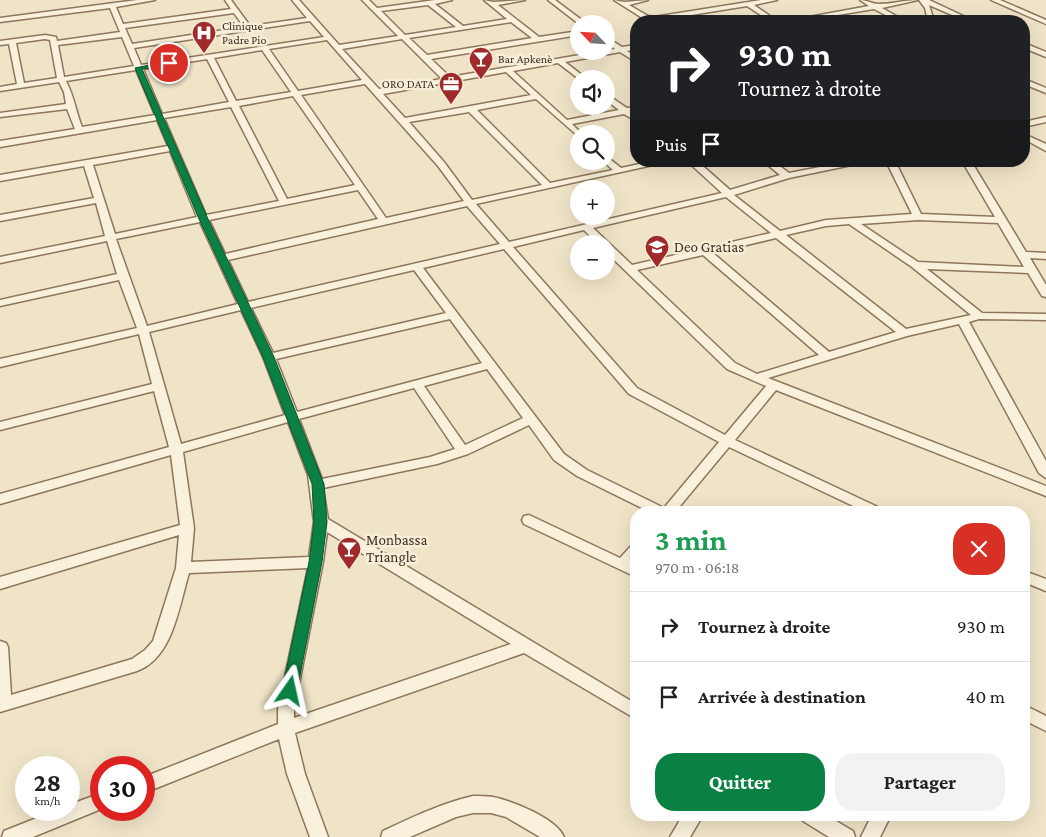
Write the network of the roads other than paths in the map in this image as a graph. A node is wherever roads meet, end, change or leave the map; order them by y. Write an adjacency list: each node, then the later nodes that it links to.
1 (152, 0): 19 (street)
2 (228, 0): 22 (street)
3 (365, 0): 23 (street)
4 (449, 0): 17 (street)
5 (522, 0): 15 (street)
6 (551, 0): 25 (street)
7 (645, 0): 16 (street)
8 (707, 0): 21 (street)
9 (774, 0): 18 (street)
10 (863, 0): 20 (street)
11 (915, 0): 20 (street)
12 (923, 0): 31 (street); 32 (street)
13 (994, 0): 33 (street)
14 (299, 1): 38 (street)
15 (490, 2): 40 (street)
16 (620, 2): 26 (street)
17 (430, 3): 23 (street); 43 (street)
18 (748, 4): 21 (street); 28 (street)
19 (112, 5): 35 (street); 44 (street)
20 (874, 7): 29 (street); 30 (street)
21 (722, 9): 27 (street)
22 (235, 10): 42 (street); 44 (street)
23 (376, 10): 46 (street)
24 (0, 12): 35 (street)
25 (572, 15)
26 (643, 15)
27 (679, 15)
28 (765, 15)
29 (828, 15)
30 (890, 15)
31 (930, 15)
32 (957, 15)
33 (1029, 15)
34 (1030, 15): 37 (street)
35 (26, 16): 39 (street)
36 (1046, 16): 37 (street)
37 (1036, 18): 41 (street)
38 (312, 19): 42 (street); 47 (street)
39 (0, 20)
40 (513, 20): 43 (street); 48 (street)
41 (1046, 22)
42 (248, 28): 53 (street)
43 (462, 28): 46 (street)
44 (124, 30): 51 (street); 53 (street)
45 (570, 35): 48 (street)
46 (401, 37): 54 (street); 62 (street)
47 (328, 38): 54 (street); 55 (street)
48 (538, 40): 62 (street)
49 (12, 41): 50 (street); 51 (street); 71 (street)
50 (0, 43)
51 (55, 43): 67 (street)
52 (615, 44): 58 (street)
53 (130, 46): 64 (street)
54 (338, 47): 69 (street)
55 (264, 48): 61 (street); 75 (street)
56 (630, 48): 58 (street)
57 (1030, 48): 60 (street)
58 (623, 49): 59 (street); 63 (street)
59 (630, 55)
60 (1046, 55)
61 (209, 56): 64 (street); 78 (street)
62 (424, 58): 68 (street)
63 (560, 61): 65 (street); 66 (street)
64 (138, 68): 67 (street); 85 (street)
65 (508, 70): 68 (street); 76 (street)
66 (572, 70)
67 (61, 79): 71 (street); 79 (street)
68 (448, 80): 74 (street)
69 (368, 82): 74 (street); 75 (street)
70 (1030, 84): 73 (street)
71 (21, 86): 72 (street)
72 (0, 89)
73 (1046, 91)
74 (378, 92): 87 (street)
75 (297, 94): 78 (street); 108 (street)
76 (536, 96): 80 (street); 88 (street)
77 (615, 103): 82 (street)
78 (233, 104): 85 (street); 111 (street)
79 (70, 106): 84 (street); 91 (street)
80 (470, 108): 87 (street); 107 (street)
81 (630, 110): 82 (street)
82 (626, 111): 83 (street); 88 (street)
83 (630, 114)
84 (0, 115)
85 (160, 116): 91 (street); 94 (street)
86 (1046, 119): 89 (street)
87 (403, 121): 112 (street)
88 (565, 123): 90 (street)
89 (1030, 123)
90 (570, 127)
91 (79, 129): 93 (street)
92 (1030, 139): 95 (street)
93 (0, 144)
94 (172, 148): 96 (street); 115 (street)
95 (1046, 148)
96 (88, 163): 106 (street); 110 (street)
97 (638, 167): 104 (street)
98 (699, 167): 109 (street)
99 (775, 167): 105 (street)
100 (835, 167): 105 (street)
101 (893, 167): 114 (street)
102 (970, 167): 116 (street)
103 (615, 168): 104 (street)
104 (619, 171): 107 (street)
105 (787, 176): 109 (street)
106 (0, 178)
107 (547, 186): 112 (street)
108 (360, 187): 111 (street); 117 (street)
109 (728, 194): 119 (street); 120 (street)
110 (99, 200): 113 (street); 122 (street)
111 (284, 202): 115 (street)
112 (469, 202): 117 (street); 123 (street)
113 (0, 218)
114 (918, 218): 116 (street); 118 (street)
115 (203, 219): 122 (street); 128 (street)
116 (1001, 220): 125 (street)
117 (384, 221): 128 (street)
118 (852, 222): 120 (street); 130 (street)
119 (586, 226): 121 (street); 123 (street)
120 (779, 234): 124 (street); 143 (street)
121 (595, 235)
122 (111, 238): 129 (street); 134 (street)
123 (506, 246): 131 (street); 155 (street)
124 (705, 251): 132 (street); 144 (street)
125 (1023, 254): 127 (street); 133 (street)
126 (615, 255): 132 (street)
127 (1046, 256)
128 (223, 258): 137 (street)
129 (0, 260)
130 (916, 265): 133 (street); 139 (street)
131 (416, 266): 137 (street); 138 (street)
132 (630, 269): 148 (street)
133 (1031, 270): 135 (street)
134 (123, 276): 136 (street); 142 (street)
135 (1046, 294)
136 (0, 304)
137 (243, 306): 142 (street); 145 (street)
138 (452, 315): 145 (street); 147 (street)
139 (978, 316): 140 (street); 141 (street)
140 (1046, 317)
141 (963, 320): 143 (street); 158 (street)
142 (143, 330): 146 (street); 151 (street)
143 (904, 333): 144 (street)
144 (826, 355): 148 (street)
145 (269, 357): 152 (street)
146 (0, 363)
147 (488, 365): 149 (street); 153 (street)
148 (755, 378): 150 (street)
149 (417, 384): 152 (street); 157 (street)
150 (773, 385): 155 (street); 160 (street)
151 (159, 386): 154 (street); 156 (street)
152 (292, 417): 156 (street); 159 (street)
153 (529, 420): 157 (street); 162 (street)
154 (0, 426)
155 (726, 441): 163 (street); 164 (street)
156 (176, 450): 161 (street); 167 (street)
157 (463, 451): 159 (street)
158 (1046, 473)
159 (318, 484): 166 (street)
160 (1046, 491)
161 (0, 499)
162 (649, 506)
163 (673, 506)
164 (864, 506)
165 (529, 520): 170 (street)
166 (321, 522): 168 (street); 174 (street)
167 (187, 528): 169 (street); 172 (street)
168 (316, 562): 169 (street); 180 (street)
169 (183, 568): 176 (street)
170 (630, 569)
171 (1030, 578): 173 (street)
172 (0, 583)
173 (1046, 585)
174 (525, 646): 177 (street); 180 (street)
175 (0, 647): 176 (street)
176 (2, 705)
177 (630, 708)
178 (1030, 715): 179 (street)
179 (1046, 724)
180 (285, 729): 181 (street); 187 (street)
181 (155, 781)
182 (90, 805): 186 (street)
183 (690, 821): 190 (street)
184 (819, 821): 191 (street)
185 (879, 821): 192 (street)
186 (11, 837)
187 (319, 837)
188 (390, 837): 189 (street)
189 (555, 837)
190 (679, 837)
191 (846, 837)
192 (870, 837)

